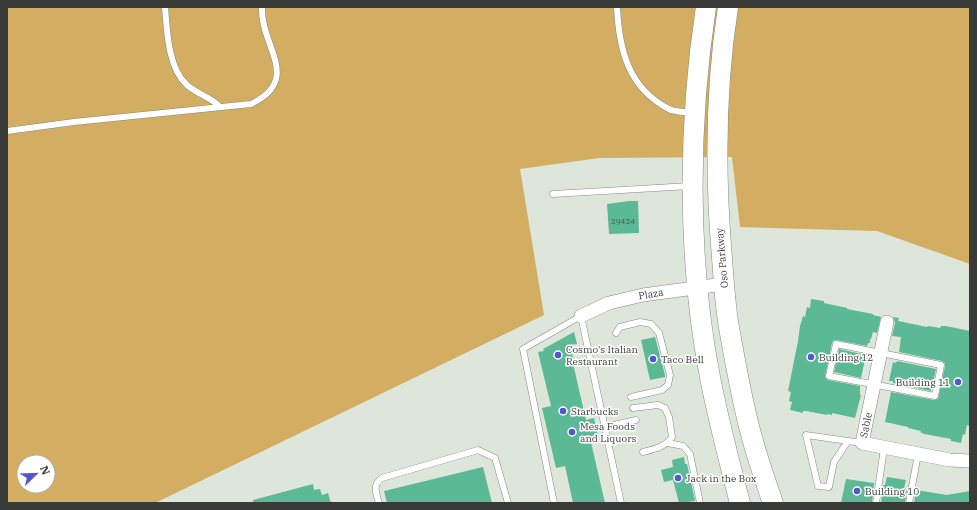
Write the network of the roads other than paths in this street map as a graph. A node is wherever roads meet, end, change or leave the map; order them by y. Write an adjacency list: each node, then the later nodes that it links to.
1 (165, 7): 6 (lane)
2 (262, 7): 6 (lane)
3 (617, 7): 7 (lane)
4 (706, 7): 7 (main road)
5 (728, 7): 11 (main road, Oso Parkway)
6 (220, 107): 8 (lane)
7 (695, 113): 9 (main road)
8 (7, 131)
9 (693, 186): 10 (lane); 12 (main road)
10 (553, 194)
11 (724, 284): 12 (street, Plaza); 35 (main road, Oso Parkway)
12 (697, 288): 13 (street, Plaza); 34 (main road)
13 (581, 316): 21 (lane); 31 (lane)
14 (887, 322): 16 (street, Sable)
15 (616, 334): 18 (lane)
16 (880, 354): 17 (street, Sable); 17 (lane); 17 (lane)
17 (874, 385): 24 (street, Sable)
18 (631, 397)
19 (633, 408): 23 (lane)
20 (636, 420): 21 (lane)
21 (605, 427): 32 (lane)
22 (848, 441): 22 (lane); 24 (lane)
23 (668, 443): 26 (lane); 33 (lane)
24 (862, 443): 25 (street, Sable)
25 (884, 448): 27 (street, Sable); 36 (lane)
26 (643, 452)
27 (918, 454): 28 (street, Sable); 37 (lane)
28 (970, 461)
29 (379, 503): 30 (lane)
30 (508, 503)
31 (554, 503)
32 (621, 503)
33 (700, 503)
34 (740, 503)
35 (772, 503)
36 (876, 503)
37 (909, 503)

